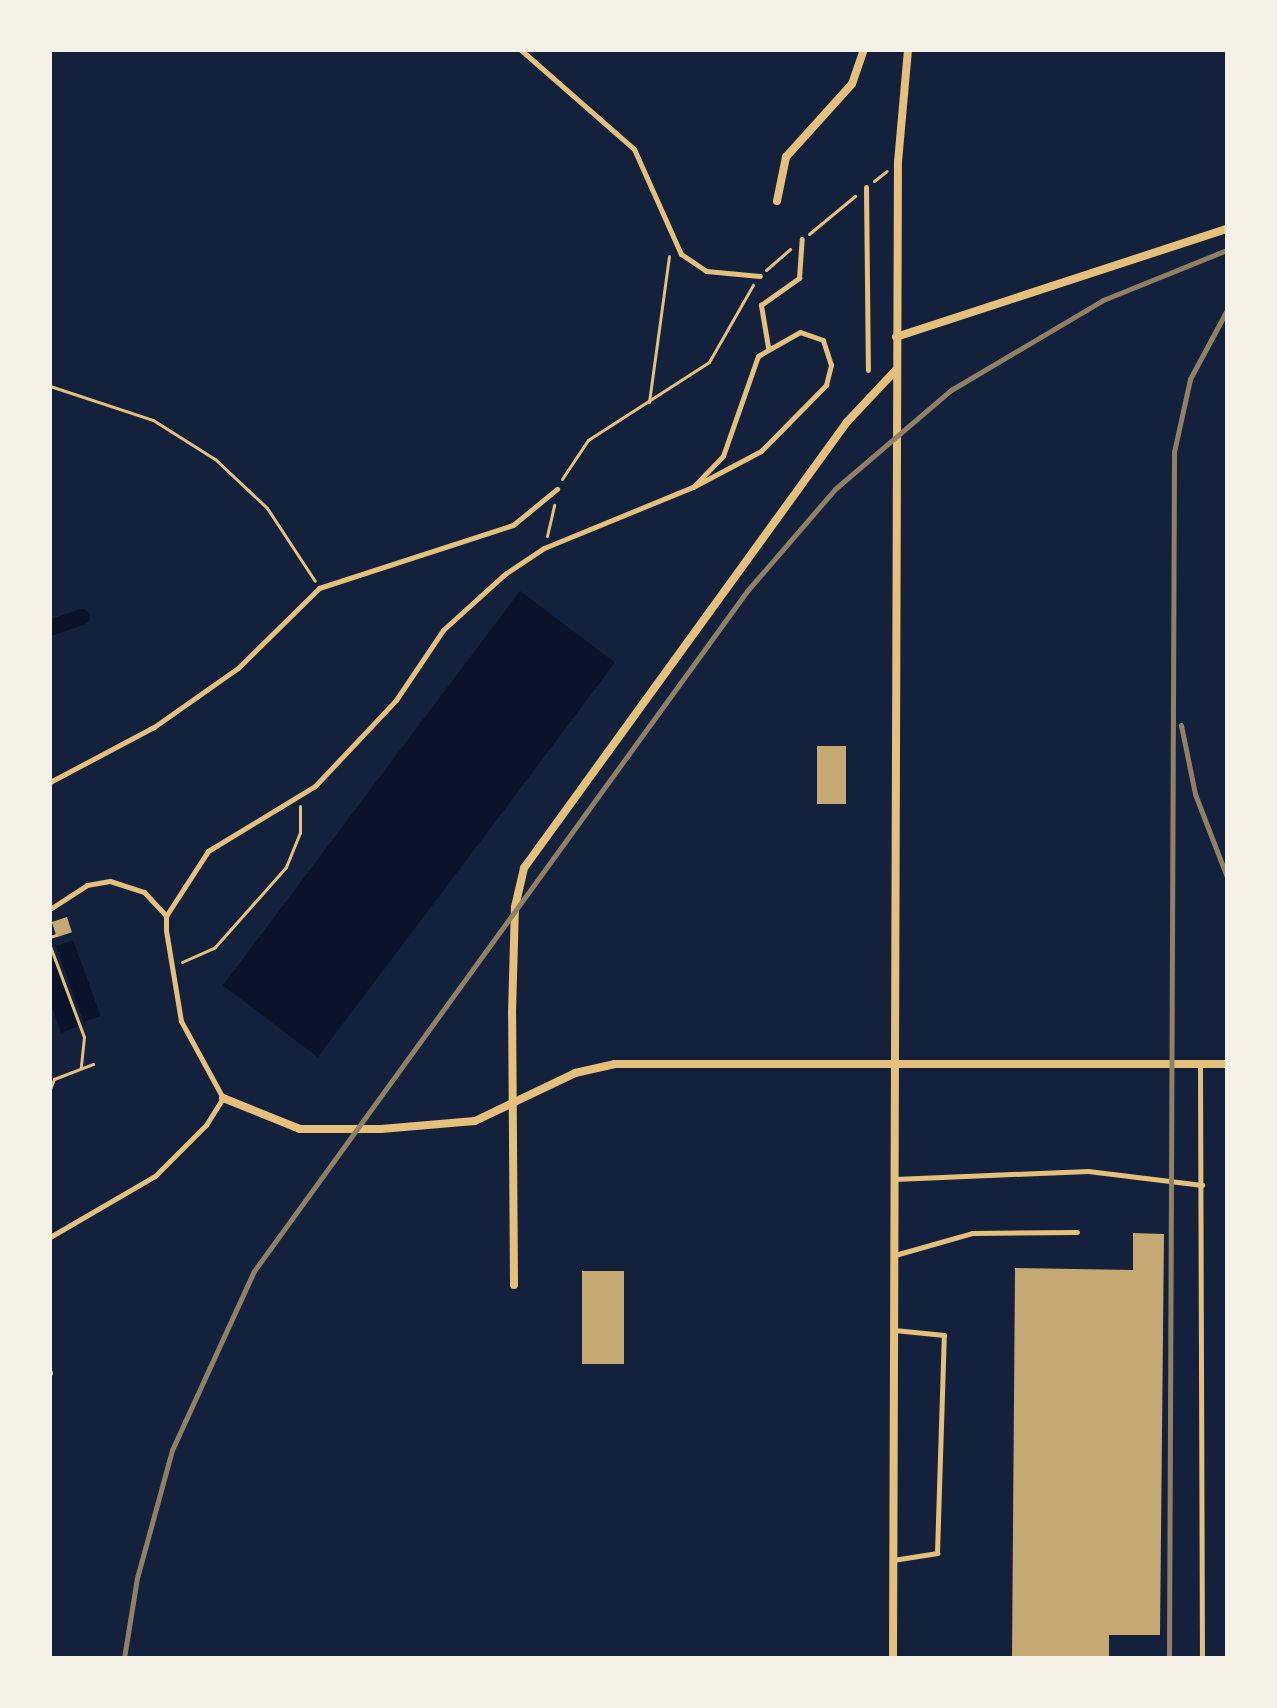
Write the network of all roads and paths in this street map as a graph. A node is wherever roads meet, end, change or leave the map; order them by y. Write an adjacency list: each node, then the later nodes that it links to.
1 (521, 50): 9 (lane)
2 (864, 50): 6 (street)
3 (908, 50): 4 (street)
4 (898, 162): 5 (path); 11 (street)
5 (866, 187): 8 (path); 13 (lane)
6 (777, 201)
7 (1227, 229): 11 (street)
8 (802, 239): 10 (path); 12 (lane)
9 (672, 240): 10 (lane); 16 (path)
10 (760, 276): 16 (path)
11 (896, 337): 14 (street)
12 (768, 347): 17 (lane); 17 (lane)
13 (868, 370)
14 (897, 370): 30 (street); 36 (street)
15 (50, 386): 20 (path)
16 (648, 403): 18 (path)
17 (693, 487): 19 (lane)
18 (557, 489): 19 (path); 20 (lane)
19 (544, 548): 22 (lane)
20 (319, 588): 21 (lane)
21 (50, 782)
22 (298, 798): 24 (lane); 28 (path)
23 (50, 909): 24 (lane)
24 (166, 916): 28 (lane)
25 (56, 935): 26 (path)
26 (50, 937)
27 (50, 946): 33 (path)
28 (170, 964): 35 (lane)
29 (93, 1064): 33 (path)
30 (895, 1064): 31 (street); 36 (street); 37 (street)
31 (1200, 1064): 32 (street); 38 (lane)
32 (1227, 1064)
33 (81, 1068): 34 (path)
34 (50, 1089)
35 (223, 1098): 36 (street); 40 (lane)
36 (515, 1105): 42 (street)
37 (895, 1179): 38 (lane); 41 (street)
38 (1202, 1185): 46 (lane)
39 (1077, 1232): 41 (lane)
40 (50, 1237)
41 (894, 1255): 43 (street)
42 (514, 1285)
43 (894, 1330): 44 (street); 44 (lane)
44 (893, 1560): 45 (street)
45 (893, 1658)
46 (1202, 1658)

